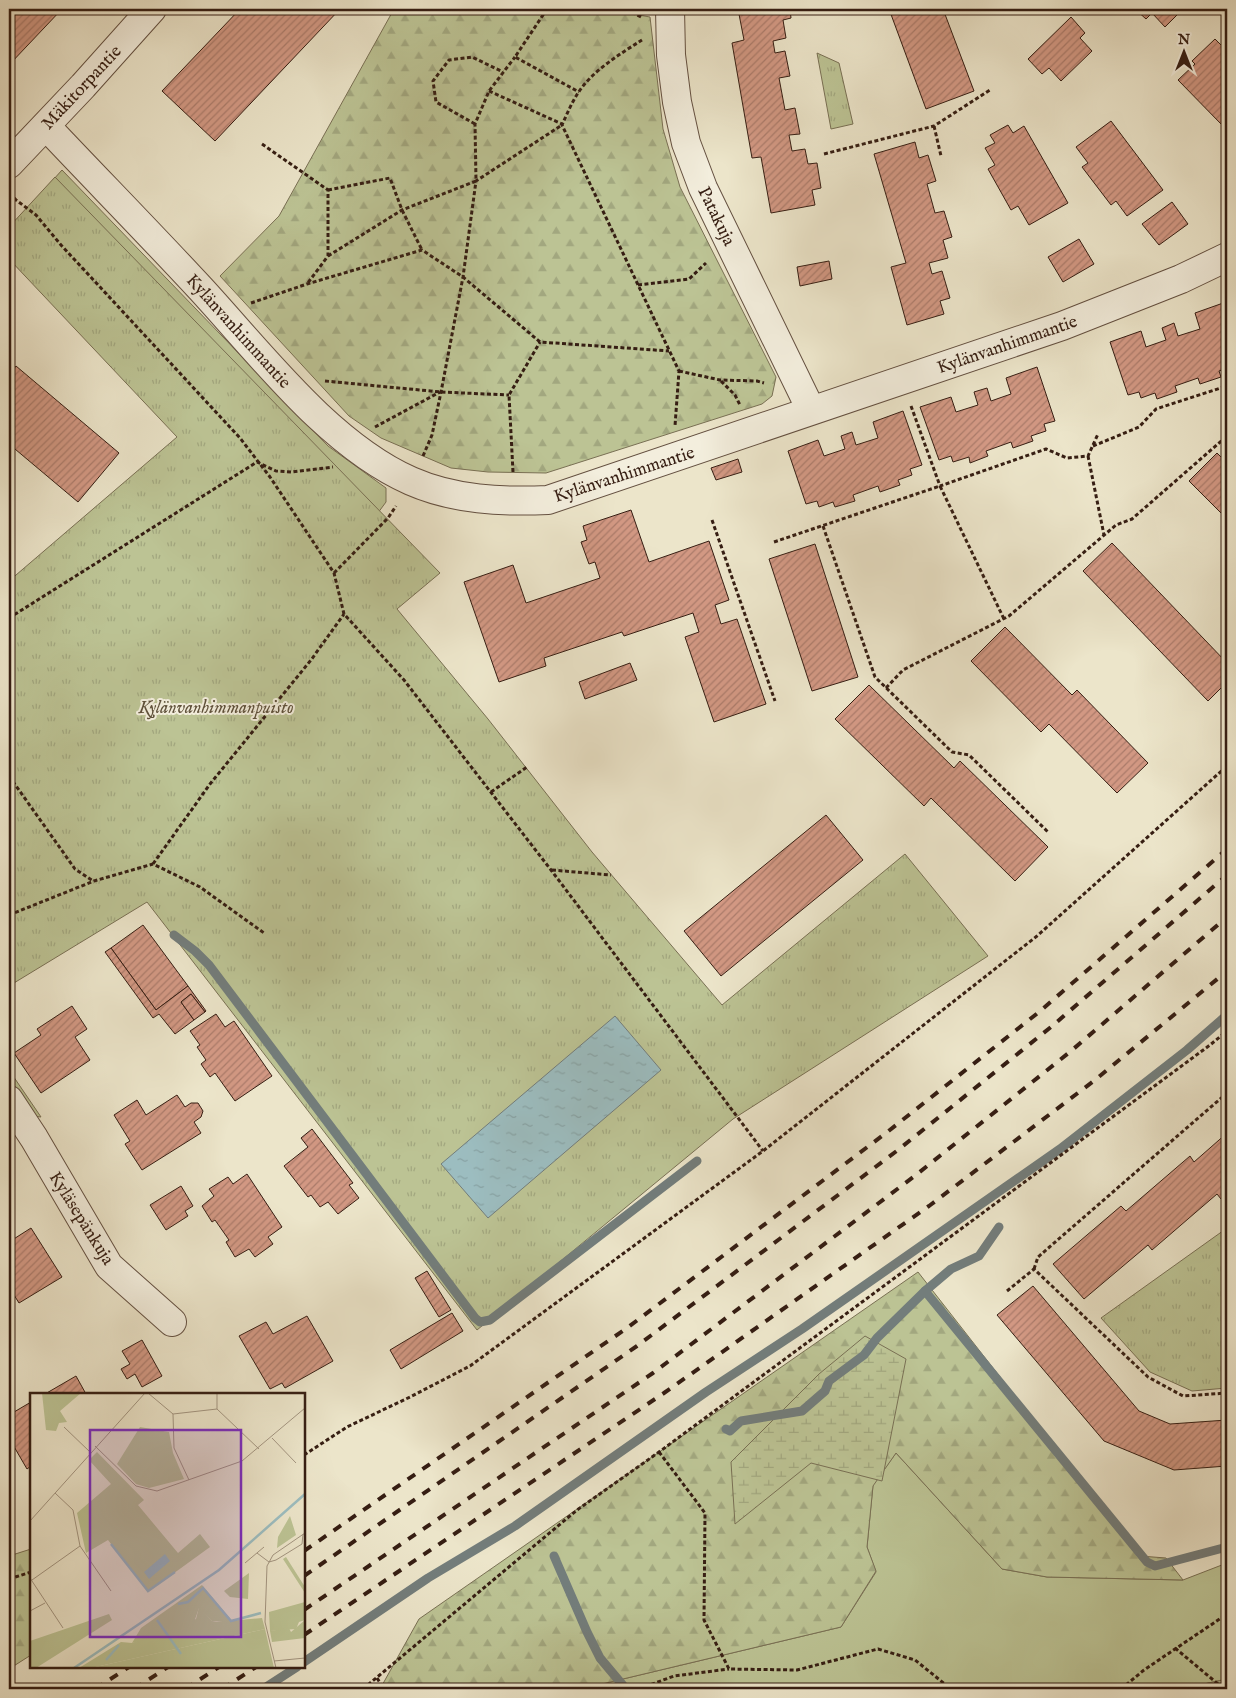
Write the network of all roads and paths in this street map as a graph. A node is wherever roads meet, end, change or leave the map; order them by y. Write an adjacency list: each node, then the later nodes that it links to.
1 (152, 9): 11 (street, Mäkitorpantie)
2 (547, 9): 4 (path)
3 (670, 19): 8 (path); 38 (street, Patakuja)
4 (515, 57): 5 (path); 8 (path)
5 (503, 72): 7 (path); 9 (path)
6 (990, 90): 12 (path)
7 (489, 91): 9 (path); 10 (path)
8 (578, 92): 10 (path)
9 (475, 124): 17 (path)
10 (562, 125): 17 (path); 27 (path)
11 (46, 126): 16 (street, Mäkitorpantie); 45 (street, Kylänvanhimmantie)
12 (934, 126): 14 (path); 15 (path)
13 (262, 144): 18 (path)
14 (824, 154)
15 (941, 156)
16 (9, 164)
17 (476, 181): 20 (path); 24 (path)
18 (328, 190): 20 (path); 22 (path)
19 (9, 191): 47 (path)
20 (402, 210): 21 (path); 22 (path)
21 (422, 250): 24 (path); 26 (path)
22 (328, 256): 26 (path)
23 (1227, 257): 34 (street, Kylänvanhimmantie)
24 (463, 277): 29 (path); 36 (path)
25 (689, 280): 27 (path)
26 (307, 284): 28 (path)
27 (638, 285): 30 (path)
28 (242, 306)
29 (540, 342): 30 (path); 37 (path)
30 (670, 351): 31 (path)
31 (679, 370): 33 (path); 41 (path)
32 (319, 380): 36 (path)
33 (720, 380): 38 (path); 39 (path)
34 (901, 380): 38 (street, Kylänvanhimmantie); 50 (path)
35 (1227, 386): 44 (path)
36 (441, 392): 37 (path); 40 (path); 48 (path)
37 (509, 395): 49 (path)
38 (807, 402): 45 (street, Kylänvanhimmantie)
39 (741, 408)
40 (373, 428)
41 (675, 430)
42 (1098, 434): 44 (path)
43 (1227, 436): 54 (path)
44 (1093, 446): 46 (path)
45 (368, 456): 47 (path)
46 (1088, 456): 50 (path); 54 (path)
47 (257, 462): 56 (path); 58 (path)
48 (420, 464)
49 (514, 480)
50 (940, 486): 53 (path); 59 (path)
51 (399, 502): 56 (path)
52 (712, 520): 61 (path)
53 (823, 526): 55 (path); 60 (path)
54 (1104, 535): 59 (path)
55 (774, 542)
56 (334, 573): 57 (path)
57 (344, 614): 65 (path); 67 (path)
58 (9, 618)
59 (1004, 619): 60 (path)
60 (886, 688): 66 (path)
61 (775, 701)
62 (1227, 766): 76 (path)
63 (527, 767): 65 (path)
64 (9, 776): 70 (path)
65 (492, 792): 68 (path)
66 (1048, 832)
67 (153, 864): 70 (path); 72 (path)
68 (551, 870): 69 (path); 76 (path)
69 (611, 875)
70 (94, 881): 71 (path)
71 (9, 915)
72 (264, 933)
73 (1227, 1031): 81 (path)
74 (1227, 1093): 77 (path)
75 (9, 1100): 79 (street, Kyläsepänkuja)
76 (763, 1150): 82 (path)
77 (1034, 1269): 78 (path); 80 (path)
78 (1007, 1291)
79 (172, 1322)
80 (1227, 1393)
81 (659, 1452): 87 (path); 88 (path)
82 (305, 1454)
83 (30, 1572): 84 (path)
84 (9, 1579)
85 (1227, 1614): 86 (path)
86 (1175, 1648): 93 (path); 94 (path)
87 (729, 1669): 91 (path); 92 (path)
88 (377, 1678): 89 (path); 90 (path)
89 (363, 1689)
90 (384, 1689)
91 (639, 1689)
92 (951, 1689)
93 (1121, 1689)
94 (1224, 1689)

